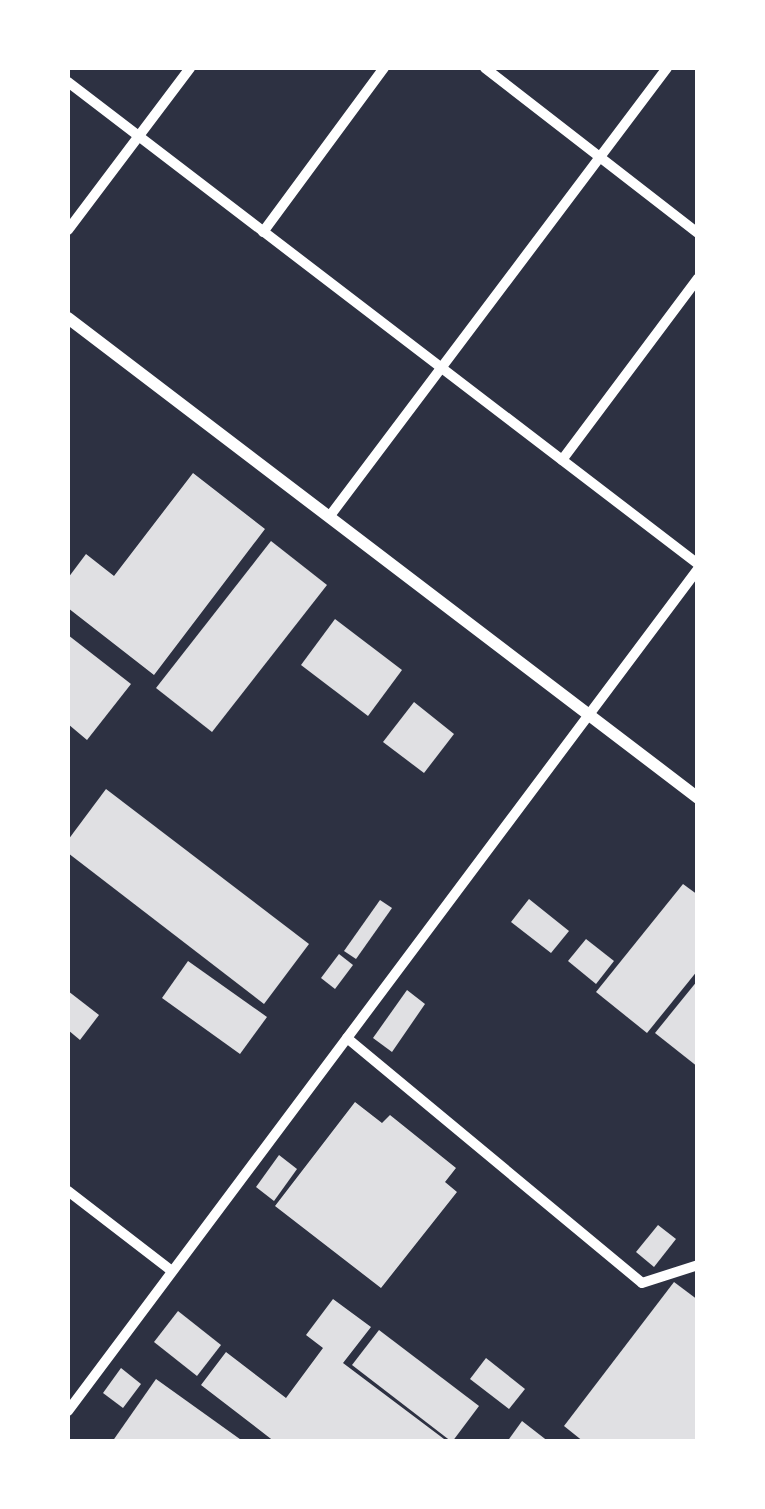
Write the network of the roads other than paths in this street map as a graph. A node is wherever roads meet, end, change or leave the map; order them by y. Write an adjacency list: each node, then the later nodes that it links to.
1 (190, 68): 6 (street)
2 (384, 68): 9 (street)
3 (485, 68): 7 (street)
4 (667, 68): 7 (street)
5 (68, 82): 6 (street)
6 (138, 136): 8 (street); 9 (street)
7 (600, 157): 10 (street); 13 (street)
8 (68, 230)
9 (263, 232): 13 (street)
10 (698, 233)
11 (698, 278): 14 (street)
12 (68, 318): 15 (street)
13 (441, 368): 14 (street); 15 (street)
14 (562, 460): 16 (street)
15 (329, 517): 17 (street)
16 (698, 567): 17 (street)
17 (589, 714): 18 (street); 19 (street)
18 (698, 798)
19 (347, 1038): 21 (street); 22 (street)
20 (68, 1191): 22 (street)
21 (698, 1265)
22 (172, 1271): 23 (street)
23 (68, 1412)

